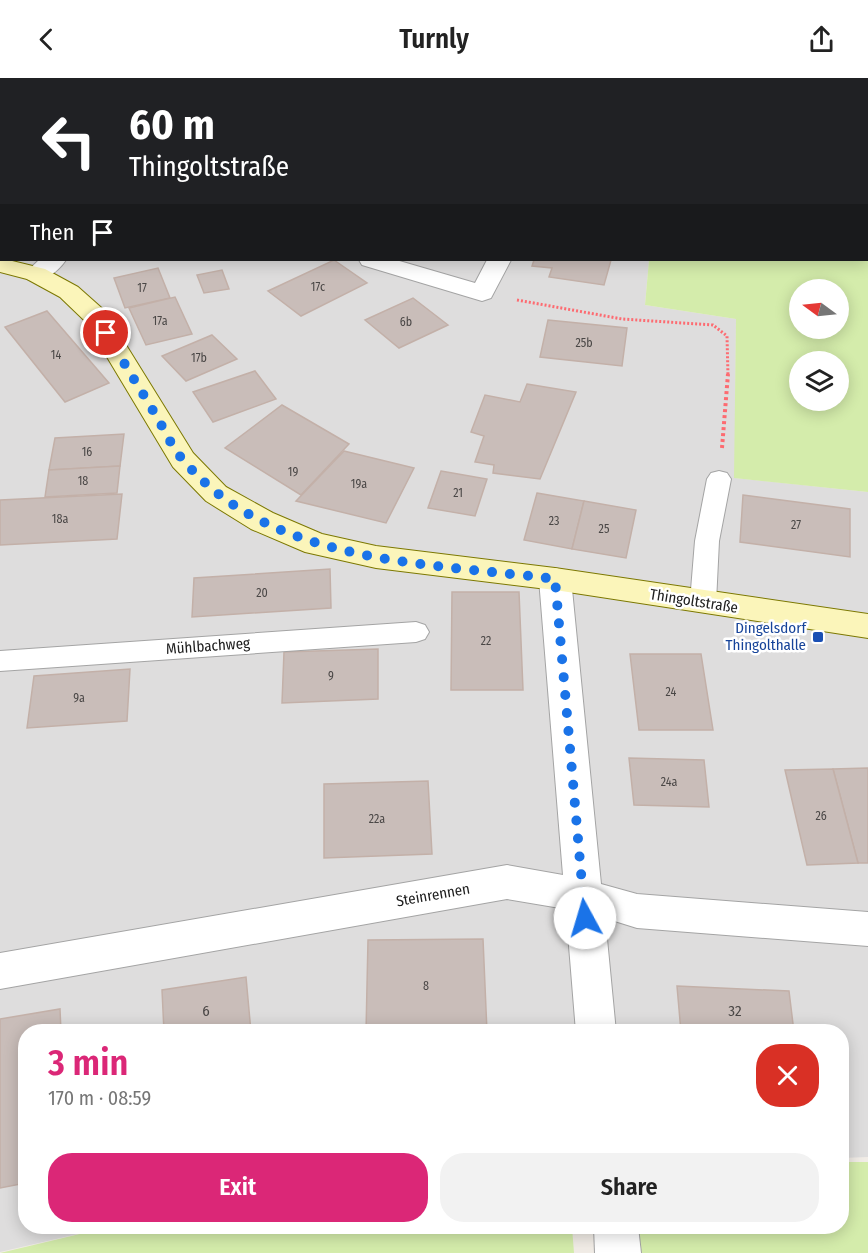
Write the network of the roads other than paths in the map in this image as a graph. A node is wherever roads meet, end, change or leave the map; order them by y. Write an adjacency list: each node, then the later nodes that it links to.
1 (374, 261): 2 (street)
2 (498, 261)
3 (0, 265): 4 (main road, Thingoltstraße)
4 (45, 267): 6 (main road, Thingoltstraße)
5 (719, 479): 7 (lane)
6 (555, 579): 7 (main road, Thingoltstraße); 11 (street)
7 (703, 602): 8 (main road, Thingoltstraße)
8 (868, 626)
9 (416, 632): 10 (lane, Mühlbachweg)
10 (0, 661)
11 (582, 895): 12 (street, Steinrennen); 13 (street, Steinrennen); 14 (street)
12 (868, 929)
13 (0, 971)
14 (595, 1024)
15 (617, 1234): 16 (street)
16 (618, 1253)

